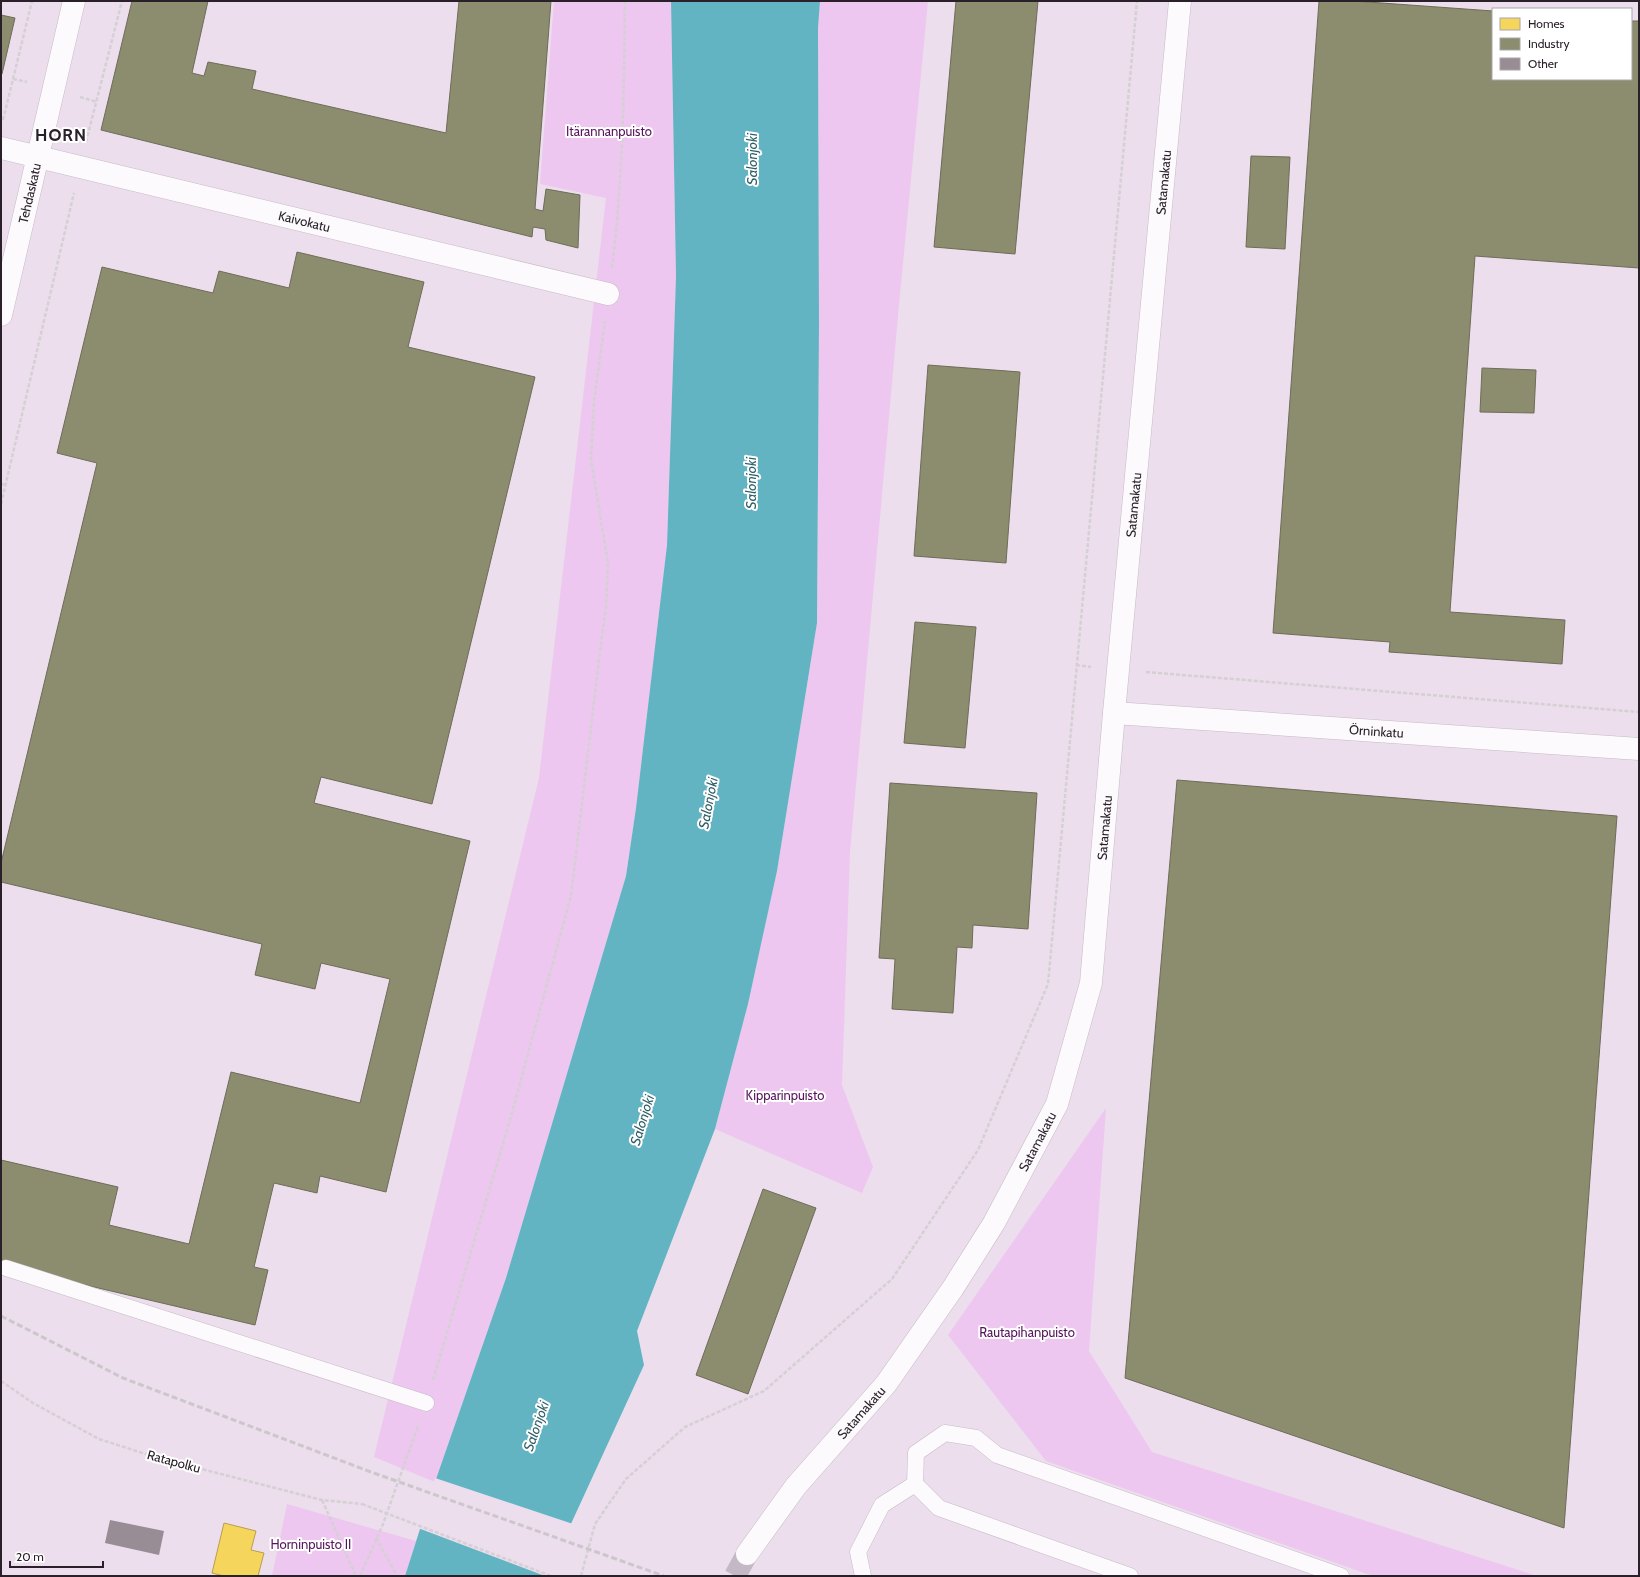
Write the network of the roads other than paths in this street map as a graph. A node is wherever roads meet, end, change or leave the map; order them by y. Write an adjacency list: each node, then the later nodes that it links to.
1 (74, 1): 4 (street, Tehdaskatu)
2 (1180, 1): 7 (street, Satamakatu)
3 (1, 148): 4 (street, Kaivokatu)
4 (38, 157): 5 (street, Kaivokatu); 6 (street, Tehdaskatu)
5 (608, 294)
6 (1, 315)
7 (1114, 713): 8 (street, Örninkatu); 12 (street, Satamakatu)
8 (1639, 750)
9 (6, 1268): 10 (lane)
10 (426, 1403)
11 (915, 1484): 13 (lane); 14 (lane); 15 (lane)
12 (748, 1554)
13 (863, 1576)
14 (1130, 1576)
15 (1341, 1576)

